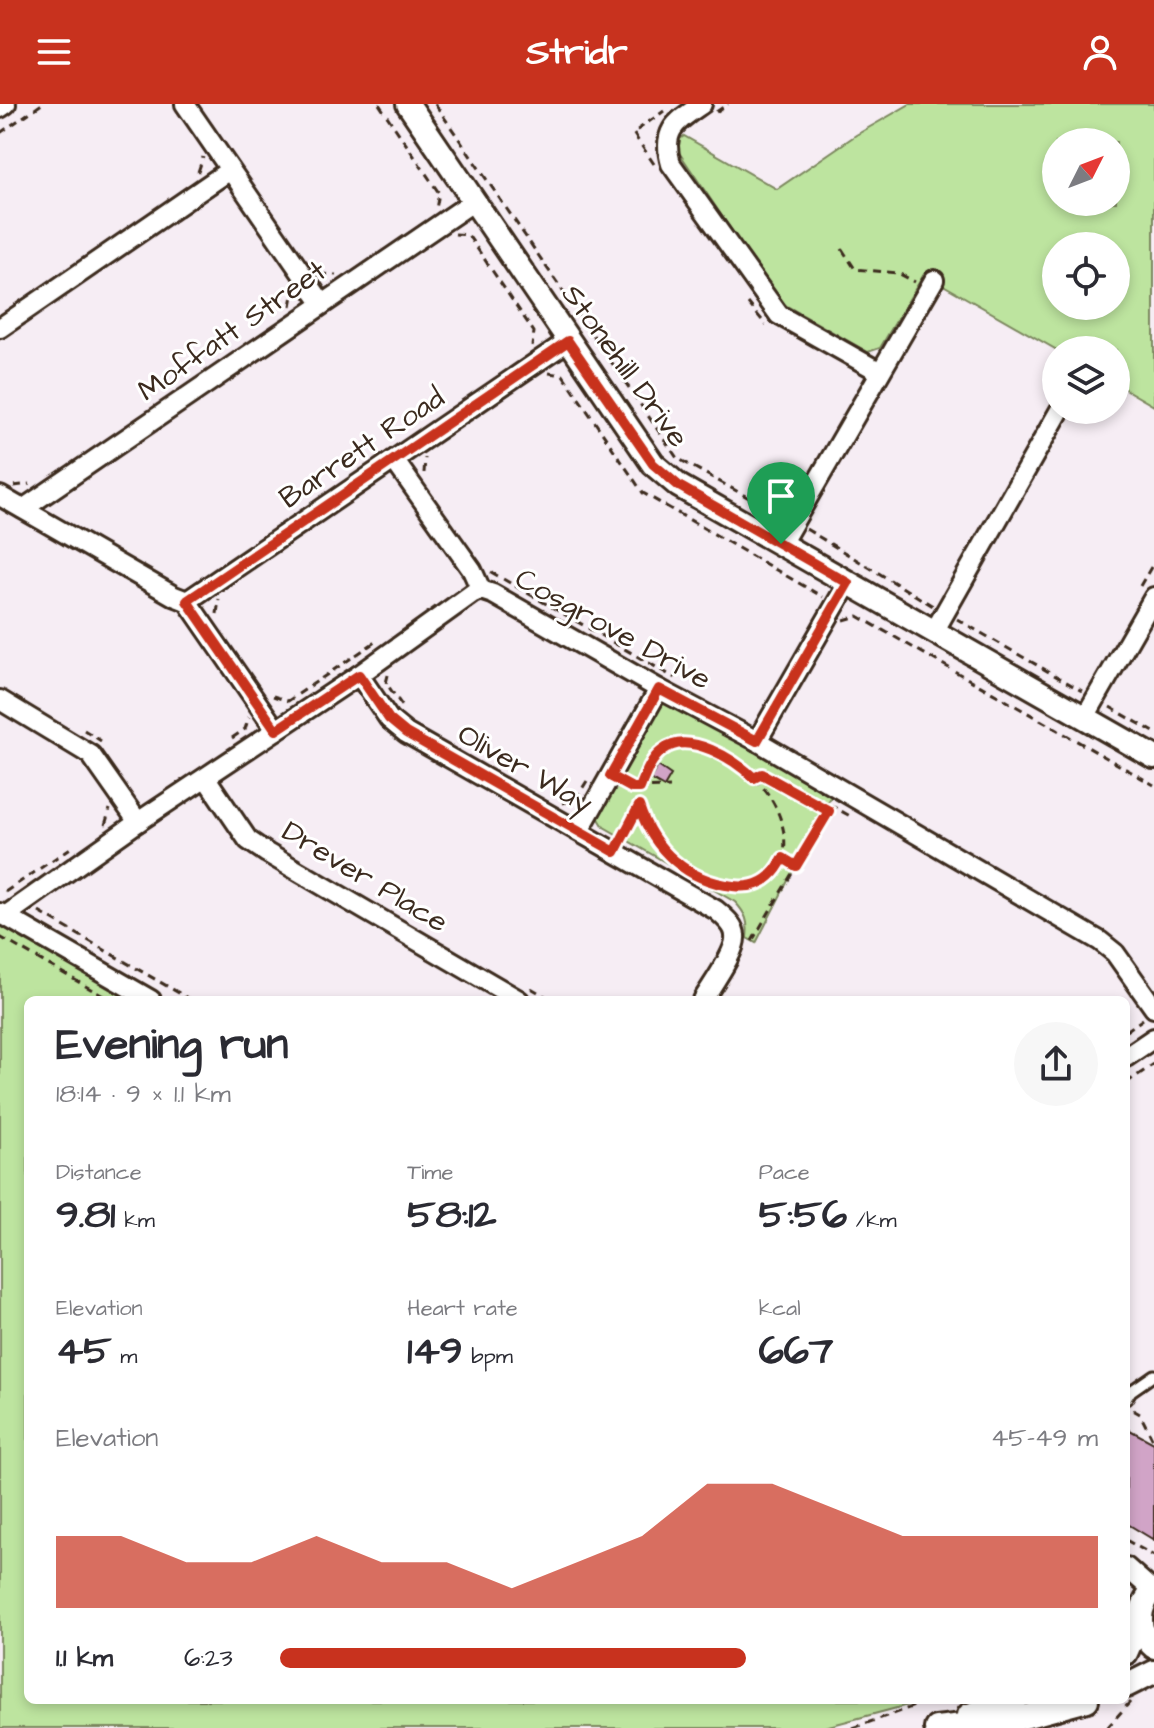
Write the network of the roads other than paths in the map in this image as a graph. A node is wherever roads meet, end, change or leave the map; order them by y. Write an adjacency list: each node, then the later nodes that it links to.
1 (6, 104): 5 (street)
2 (185, 104): 6 (street)
3 (408, 104): 7 (street, Stonehill Drive)
4 (702, 104): 12 (street)
5 (0, 108)
6 (230, 170): 9 (street); 10 (street)
7 (474, 201): 9 (street, Moffatt Street); 11 (street, Stonehill Drive)
8 (931, 285): 12 (street)
9 (322, 303): 16 (street, Moffatt Street)
10 (0, 328)
11 (568, 341): 14 (street, Barrett Road); 17 (street, Stonehill Drive)
12 (880, 372): 17 (street)
13 (1052, 424): 22 (street)
14 (394, 460): 19 (street); 21 (street, Barrett Road)
15 (7, 491): 16 (street)
16 (23, 509): 21 (street)
17 (781, 544): 18 (street, Stonehill Drive)
18 (848, 583): 22 (street, Stonehill Drive); 28 (street)
19 (481, 590): 23 (street, Cosgrove Drive); 24 (street, Cosgrove Drive)
20 (1154, 597): 26 (street)
21 (187, 601): 27 (street)
22 (935, 630): 26 (street, Stonehill Drive)
23 (359, 675): 27 (street, Cosgrove Drive); 32 (street, Oliver Way)
24 (659, 689): 28 (street, Cosgrove Drive); 32 (street)
25 (0, 700): 31 (street)
26 (1085, 717): 29 (street, Stonehill Drive)
27 (276, 730): 30 (street, Cosgrove Drive)
28 (757, 741): 37 (street, Cosgrove Drive)
29 (1154, 757)
30 (206, 778): 31 (street, Cosgrove Drive); 34 (street, Drever Place)
31 (138, 822): 33 (street, Cosgrove Drive)
32 (579, 831): 36 (street, Oliver Way)
33 (3, 914): 35 (street)
34 (522, 992)
35 (144, 996)
36 (705, 996)
37 (1145, 1015)
38 (1154, 1038): 39 (street)
39 (1130, 1054)
40 (1154, 1375): 41 (lane)
41 (1130, 1393)
42 (1130, 1570): 43 (street)
43 (1154, 1591): 44 (street)
44 (1141, 1619): 45 (street); 46 (street)
45 (1130, 1644)
46 (1154, 1647)
47 (1154, 1672): 48 (street)
48 (1130, 1690)
49 (1003, 1704): 51 (street)
50 (1072, 1704): 52 (street)
51 (929, 1728)
52 (936, 1728)

